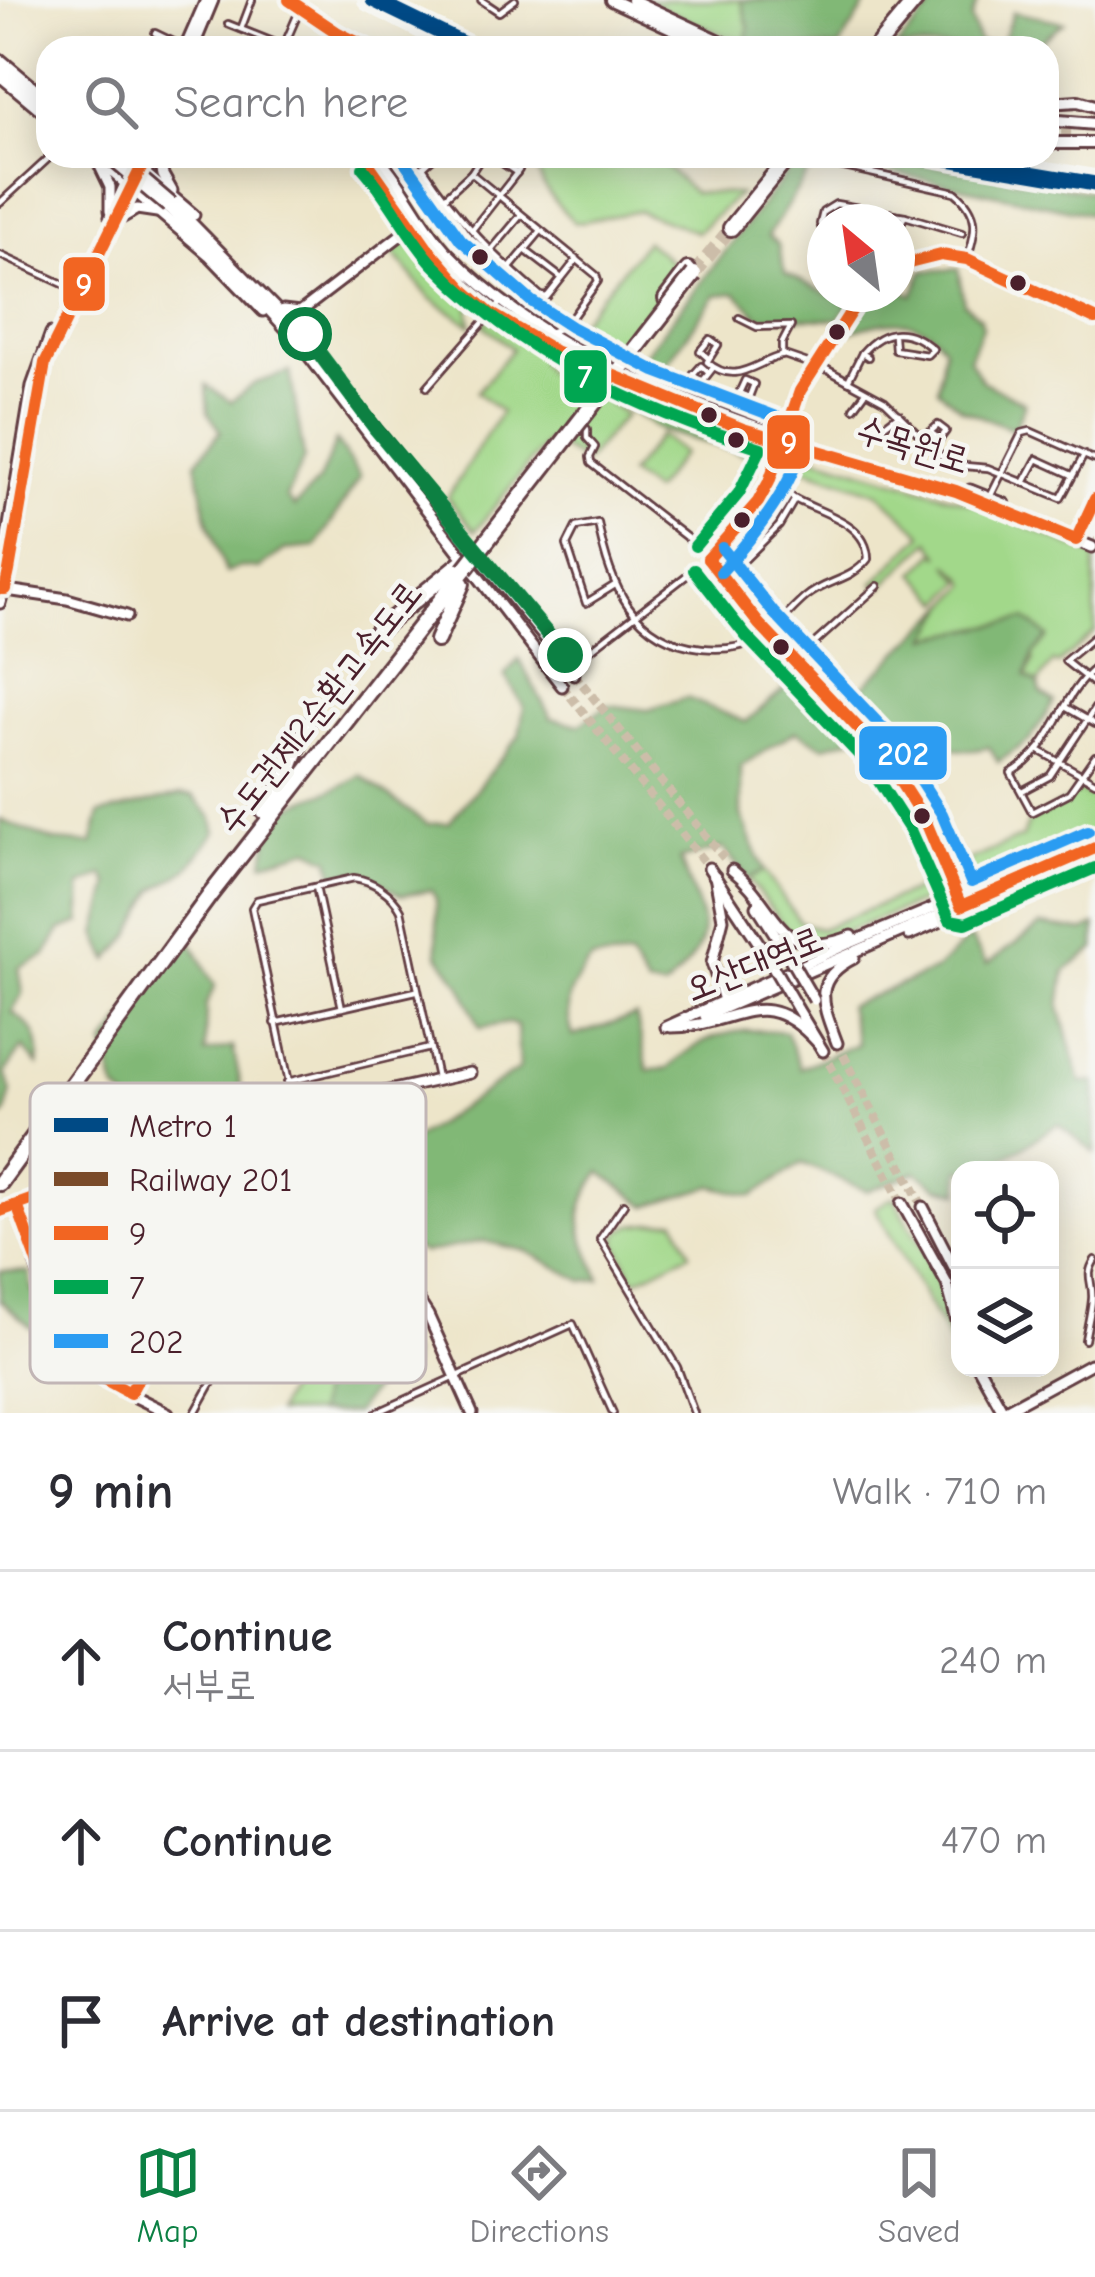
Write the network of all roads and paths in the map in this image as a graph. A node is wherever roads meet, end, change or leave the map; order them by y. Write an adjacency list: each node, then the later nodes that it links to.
1 (252, 0): 11 (street)
2 (290, 0): 9 (street)
3 (482, 0): 4 (street)
4 (515, 0)
5 (611, 0): 18 (main road)
6 (632, 0): 19 (main road)
7 (910, 0): 20 (highway); 21 (highway)
8 (204, 1): 14 (street)
9 (301, 8): 16 (street); 17 (street)
10 (228, 24): 11 (street)
11 (242, 29): 15 (street)
12 (155, 33): 13 (street)
13 (162, 36)
14 (194, 36)
15 (259, 36)
16 (290, 36)
17 (344, 36)
18 (689, 36)
19 (709, 36)
20 (880, 36)
21 (882, 36)
22 (0, 64): 23 (street); 24 (street)
23 (36, 93)
24 (36, 93)
25 (1066, 100): 26 (main road); 27 (main road); 28 (main road)
26 (1059, 101)
27 (1095, 106)
28 (1067, 115)
29 (1059, 125): 30 (main road)
30 (1095, 127)
31 (1059, 141): 32 (main road)
32 (1095, 143)
33 (38, 168): 54 (street)
34 (103, 168): 59 (street)
35 (110, 168): 51 (street)
36 (115, 168): 55 (street, bridge)
37 (130, 168): 51 (street)
38 (138, 168): 55 (street, bridge)
39 (138, 168): 55 (street)
40 (162, 168): 55 (street)
41 (371, 168): 60 (street, 수목원로)
42 (387, 168): 58 (street, 수목원로)
43 (424, 168): 52 (street)
44 (474, 168): 49 (street)
45 (510, 168): 50 (street)
46 (518, 168): 50 (street)
47 (775, 168): 61 (highway)
48 (849, 168): 68 (street)
49 (471, 173): 52 (street); 53 (street)
50 (517, 173): 53 (street)
51 (129, 186): 55 (street); 59 (street)
52 (445, 197): 62 (street)
53 (499, 197): 56 (street); 62 (street)
54 (0, 202)
55 (171, 207): 59 (street); 75 (street); 84 (street); 89 (street)
56 (520, 215): 63 (street); 66 (street)
57 (915, 219): 64 (street)
58 (423, 220): 60 (street); 74 (street, 수목원로)
59 (109, 226): 73 (street); 116 (street)
60 (412, 226): 76 (street); 77 (street, 수목원로)
61 (728, 226)
62 (471, 231): 66 (street)
63 (541, 231): 65 (street); 69 (street)
64 (962, 233)
65 (526, 250): 71 (street); 72 (street)
66 (490, 252): 71 (street)
67 (0, 255): 73 (street)
68 (967, 259): 70 (street); 78 (street)
69 (577, 260): 72 (street); 80 (street)
70 (915, 262)
71 (509, 269): 72 (street)
72 (561, 278)
73 (74, 289): 116 (street)
74 (501, 302): 77 (street); 82 (street, 수목원로)
75 (284, 310): 76 (street); 84 (street)
76 (300, 312): 84 (street)
77 (490, 313): 91 (street); 98 (street, 수목원로)
78 (1094, 316)
79 (739, 318): 86 (street)
80 (565, 326): 82 (street); 85 (street)
81 (841, 327): 88 (street)
82 (544, 333): 85 (street, 수목원로)
83 (893, 336): 90 (street)
84 (301, 338): 89 (street); 131 (street)
85 (568, 346): 98 (street, 수목원로)
86 (782, 356): 87 (street); 88 (street)
87 (708, 358)
88 (816, 365): 90 (street); 98 (street)
89 (328, 368): 100 (street)
90 (848, 381): 92 (street)
91 (427, 387)
92 (866, 391): 93 (street); 94 (street)
93 (854, 408)
94 (899, 414): 95 (street); 99 (street)
95 (871, 421)
96 (587, 429): 112 (street)
97 (930, 432): 99 (street)
98 (783, 439): 105 (street); 107 (street, 수목원로); 110 (street, 수목원로)
99 (921, 440): 103 (street)
100 (390, 447): 125 (street); 128 (street)
101 (1084, 455): 102 (street); 103 (street); 104 (street)
102 (1095, 460)
103 (1001, 473): 106 (street); 107 (street)
104 (1074, 476): 106 (street); 106 (street)
105 (770, 482): 108 (street); 112 (street)
106 (1024, 483)
107 (990, 497): 110 (street, 수목원로)
108 (795, 499): 114 (street); 122 (street)
109 (1095, 499): 110 (street)
110 (1077, 538): 111 (street, 수목원로)
111 (1093, 544)
112 (708, 559): 114 (street); 119 (street); 122 (street)
113 (464, 569): 113 (highway, 수도권제2순환고속도로, bridge); 121 (highway); 124 (highway); 146 (highway, 수도권제2순환고속도로)
114 (726, 578): 122 (street)
115 (615, 585): 115 (street); 119 (street)
116 (2, 586): 118 (street); 120 (street)
117 (878, 586): 126 (street)
118 (0, 603)
119 (637, 614): 122 (street); 125 (street)
120 (127, 616)
121 (377, 631)
122 (770, 632): 126 (street)
123 (1095, 636): 129 (street)
124 (437, 640)
125 (583, 656)
126 (796, 660): 134 (street)
127 (1095, 668): 129 (street)
128 (574, 674)
129 (1085, 677): 130 (street); 132 (street)
130 (1095, 685)
131 (562, 686)
132 (1067, 708): 135 (street); 138 (street)
133 (1095, 708): 135 (street)
134 (846, 714)
135 (1092, 723): 141 (street)
136 (307, 725): 146 (highway)
137 (856, 725): 151 (street)
138 (1038, 750): 141 (street); 144 (street)
139 (338, 751): 146 (highway)
140 (1095, 756): 142 (street)
141 (1060, 764): 142 (street); 144 (street)
142 (1082, 776): 143 (street); 144 (street)
143 (1095, 782)
144 (1022, 791)
145 (1095, 844): 149 (street, 오산대역로); 151 (street, 오산대역로)
146 (238, 855): 163 (highway, 수도권제2순환고속도로)
147 (724, 858): 148 (street)
148 (732, 870): 149 (street, bridge); 151 (street)
149 (1038, 873): 151 (street, 오산대역로)
150 (316, 887): 153 (street); 155 (street); 157 (street)
151 (955, 902): 154 (street, 오산대역로)
152 (712, 970): 154 (street); 156 (street); 158 (street, bridge)
153 (418, 991): 155 (street); 159 (street)
154 (725, 1004): 156 (street, 오산대역로); 158 (street, 오산대역로)
155 (342, 1008): 157 (street)
156 (682, 1019): 158 (street, 오산대역로)
157 (274, 1023): 162 (street)
158 (665, 1028)
159 (430, 1048): 161 (street); 162 (street)
160 (470, 1072): 161 (street)
161 (437, 1080): 164 (street)
162 (286, 1082)
163 (69, 1083)
164 (425, 1083)
165 (30, 1137): 166 (highway, 수도권제2순환고속도로)
166 (0, 1178)
167 (902, 1203): 174 (street)
168 (624, 1204): 186 (street)
169 (923, 1207): 173 (street)
170 (0, 1211): 171 (street)
171 (30, 1241)
172 (1095, 1261): 175 (street)
173 (955, 1269)
174 (951, 1299)
175 (1089, 1311): 177 (street); 178 (street)
176 (426, 1312): 180 (street)
177 (1095, 1320)
178 (1085, 1340)
179 (1090, 1364): 187 (street)
180 (455, 1376): 190 (street); 191 (street); 192 (street)
181 (985, 1377): 187 (street)
182 (112, 1383): 185 (street)
183 (136, 1383): 185 (street)
184 (212, 1383): 189 (street)
185 (130, 1393): 188 (street)
186 (693, 1410): 193 (street)
187 (1007, 1411)
188 (168, 1413)
189 (195, 1413)
190 (376, 1413)
191 (472, 1413)
192 (613, 1413)
193 (678, 1413)

